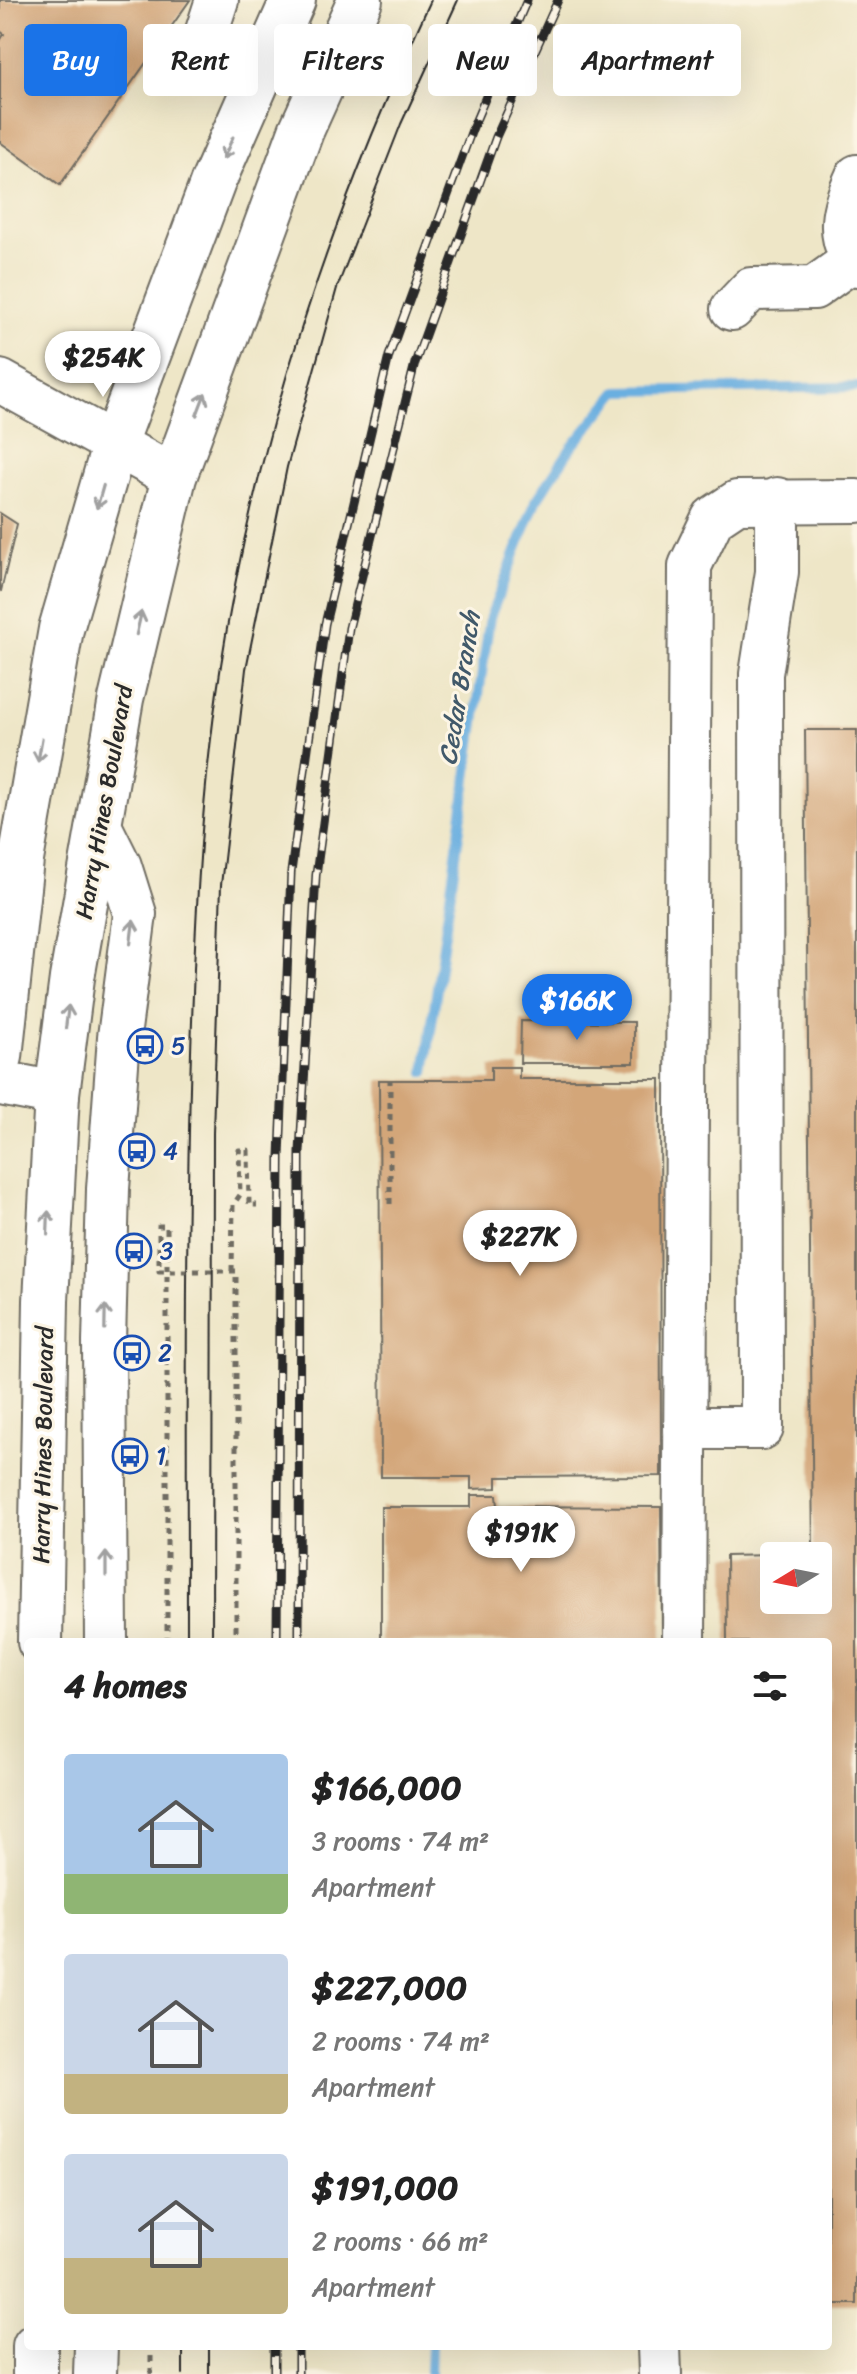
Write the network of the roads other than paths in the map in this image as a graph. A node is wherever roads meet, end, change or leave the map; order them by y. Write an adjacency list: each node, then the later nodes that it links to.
1 (217, 0): 4 (street)
2 (293, 0): 5 (main road)
3 (360, 0): 12 (main road, Harry Hines Boulevard, one-way to 3)
4 (209, 24)
5 (258, 78)
6 (250, 96): 11 (main road, one-way to 11)
7 (857, 176): 8 (street)
8 (855, 262): 9 (street)
9 (732, 309)
10 (0, 381): 11 (street)
11 (115, 443): 12 (street); 16 (main road, one-way to 16)
12 (174, 477): 15 (main road, Harry Hines Boulevard, one-way to 12)
13 (777, 499): 14 (street); 19 (street); 19 (street)
14 (857, 501)
15 (99, 824): 18 (main road, Harry Hines Boulevard, one-way to 15); 21 (street, one-way to 15)
16 (0, 1057)
17 (0, 1083): 18 (main road)
18 (57, 1094): 20 (main road, Harry Hines Boulevard, one-way to 18)
19 (685, 1428): 22 (street)
20 (40, 1638)
21 (106, 1638)
22 (684, 1638)
23 (35, 2350): 26 (main road)
24 (96, 2350): 27 (street)
25 (659, 2350): 28 (street)
26 (35, 2374)
27 (95, 2374)
28 (660, 2374)

